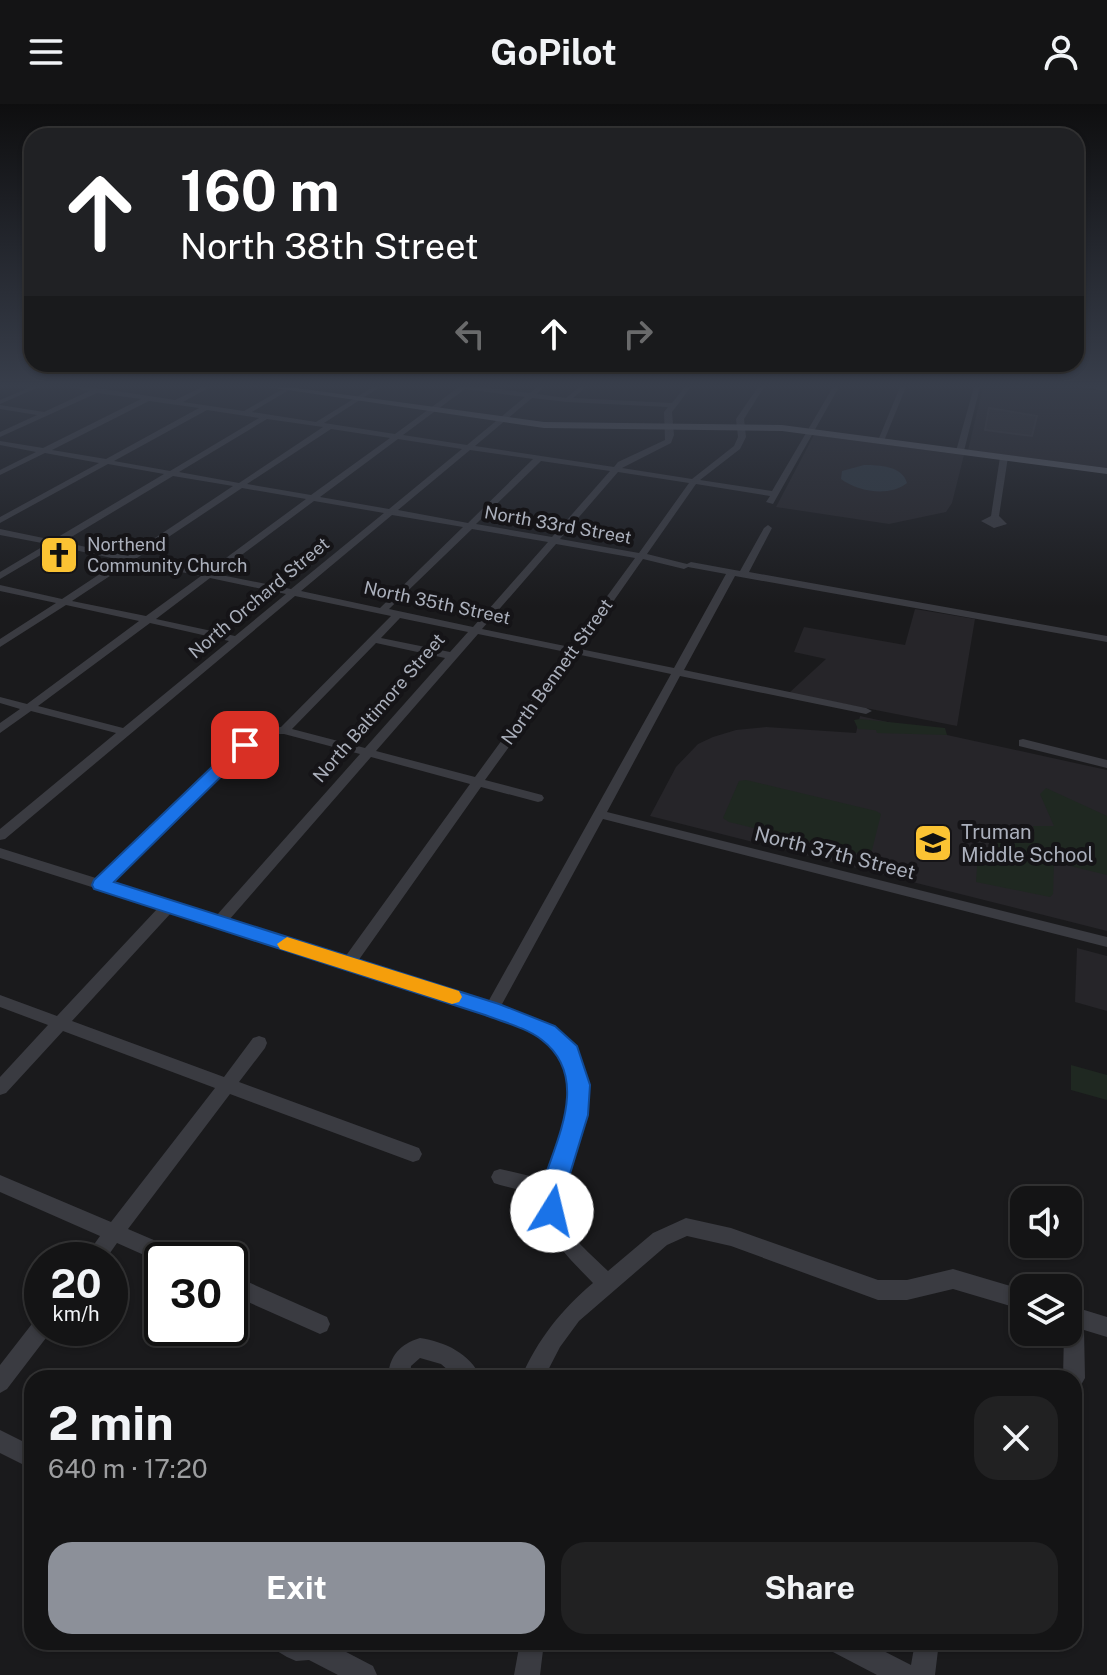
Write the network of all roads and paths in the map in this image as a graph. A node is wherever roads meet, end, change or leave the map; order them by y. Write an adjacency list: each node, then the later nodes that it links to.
1 (25, 460): 17 (street)
2 (103, 460): 14 (street, North 33rd Street)
3 (194, 460): 18 (street)
4 (278, 460): 20 (street)
5 (363, 460): 21 (street)
6 (452, 460): 22 (street, North Orchard Street)
7 (537, 460): 25 (street)
8 (554, 460): 15 (street)
9 (626, 460): 15 (street, North Baltimore Street)
10 (721, 460): 19 (street, North Bennett Street)
11 (793, 460): 19 (street)
12 (1004, 460): 23 (street)
13 (1028, 460): 16 (main road)
14 (107, 461): 18 (street, North 33rd Street); 24 (street)
15 (615, 470): 19 (street); 28 (street, North Baltimore Street)
16 (1107, 471)
17 (0, 473)
18 (173, 473): 20 (street, North 33rd Street); 29 (street)
19 (694, 482): 30 (street, North Bennett Street)
20 (241, 485): 21 (street, North 33rd Street); 31 (street)
21 (314, 497): 22 (street, North 33rd Street); 33 (street)
22 (391, 511): 25 (street, North 33rd Street); 36 (street, North Orchard Street)
23 (995, 517)
24 (0, 520)
25 (470, 525): 28 (street, North 33rd Street); 38 (street)
26 (768, 528): 32 (street)
27 (0, 532): 29 (street, North 35th Street)
28 (552, 540): 30 (street, North 33rd Street); 41 (street, North Baltimore Street)
29 (56, 543): 31 (street, North 35th Street); 34 (street)
30 (642, 556): 32 (street, North 33rd Street); 46 (street, North Bennett Street)
31 (130, 558): 33 (street, North 35th Street); 37 (street)
32 (738, 573): 44 (street, North 33rd Street); 48 (street)
33 (211, 575): 36 (street, North 35th Street); 40 (street)
34 (0, 576)
35 (0, 588): 37 (street)
36 (294, 592): 38 (street, North 35th Street); 42 (street, North Orchard Street)
37 (63, 602): 40 (street); 45 (street)
38 (382, 611): 39 (street, North 35th Street)
39 (398, 614): 41 (street, North 35th Street); 43 (street)
40 (148, 620): 42 (street); 50 (street)
41 (476, 630): 46 (street, North 35th Street); 47 (street, North Baltimore Street)
42 (236, 639): 54 (street, North Orchard Street)
43 (373, 639): 47 (street); 53 (street)
44 (1107, 639)
45 (0, 644)
46 (573, 650): 48 (street, North 35th Street); 58 (street, North Bennett Street)
47 (452, 656): 56 (street, North Baltimore Street)
48 (677, 672): 51 (street, North 35th Street); 60 (street)
49 (0, 700): 50 (street)
50 (29, 708): 52 (street); 54 (street)
51 (866, 711)
52 (0, 729)
53 (284, 730): 56 (street); 63 (street)
54 (125, 732): 61 (street, North Orchard Street)
55 (1023, 743): 57 (street)
56 (365, 754): 58 (street); 65 (street, North Baltimore Street)
57 (1107, 764)
58 (478, 783): 59 (street); 67 (street, North Bennett Street)
59 (538, 798)
60 (599, 814): 66 (street, North 37th Street); 69 (street)
61 (0, 836)
62 (0, 853): 63 (street)
63 (101, 885): 64 (street)
64 (168, 907): 65 (street); 70 (street)
65 (219, 922): 67 (street)
66 (1107, 942)
67 (348, 964): 69 (street)
68 (0, 1001): 70 (street)
69 (492, 1009): 77 (street)
70 (59, 1025): 72 (street); 73 (street)
71 (259, 1043): 72 (street)
72 (227, 1084): 74 (street); 78 (street)
73 (0, 1088)
74 (413, 1154)
75 (500, 1177): 77 (street)
76 (0, 1183): 78 (street)
77 (553, 1190): 81 (street)
78 (115, 1232): 79 (street); 80 (street)
79 (107, 1242)
80 (144, 1245)
81 (606, 1284): 83 (street); 91 (street)
82 (248, 1292): 85 (street)
83 (1010, 1296)
84 (1082, 1319): 86 (street)
85 (320, 1324)
86 (1107, 1327)
87 (27, 1346): 93 (street)
88 (1072, 1346): 92 (street)
89 (400, 1370): 90 (street)
90 (464, 1370)
91 (537, 1370)
92 (1074, 1370)
93 (0, 1382)
94 (0, 1441): 95 (street)
95 (24, 1454)
96 (326, 1650): 100 (street)
97 (531, 1650): 101 (street)
98 (855, 1650): 102 (street)
99 (926, 1650): 103 (street)
100 (364, 1675)
101 (527, 1675)
102 (903, 1675)
103 (922, 1675)

